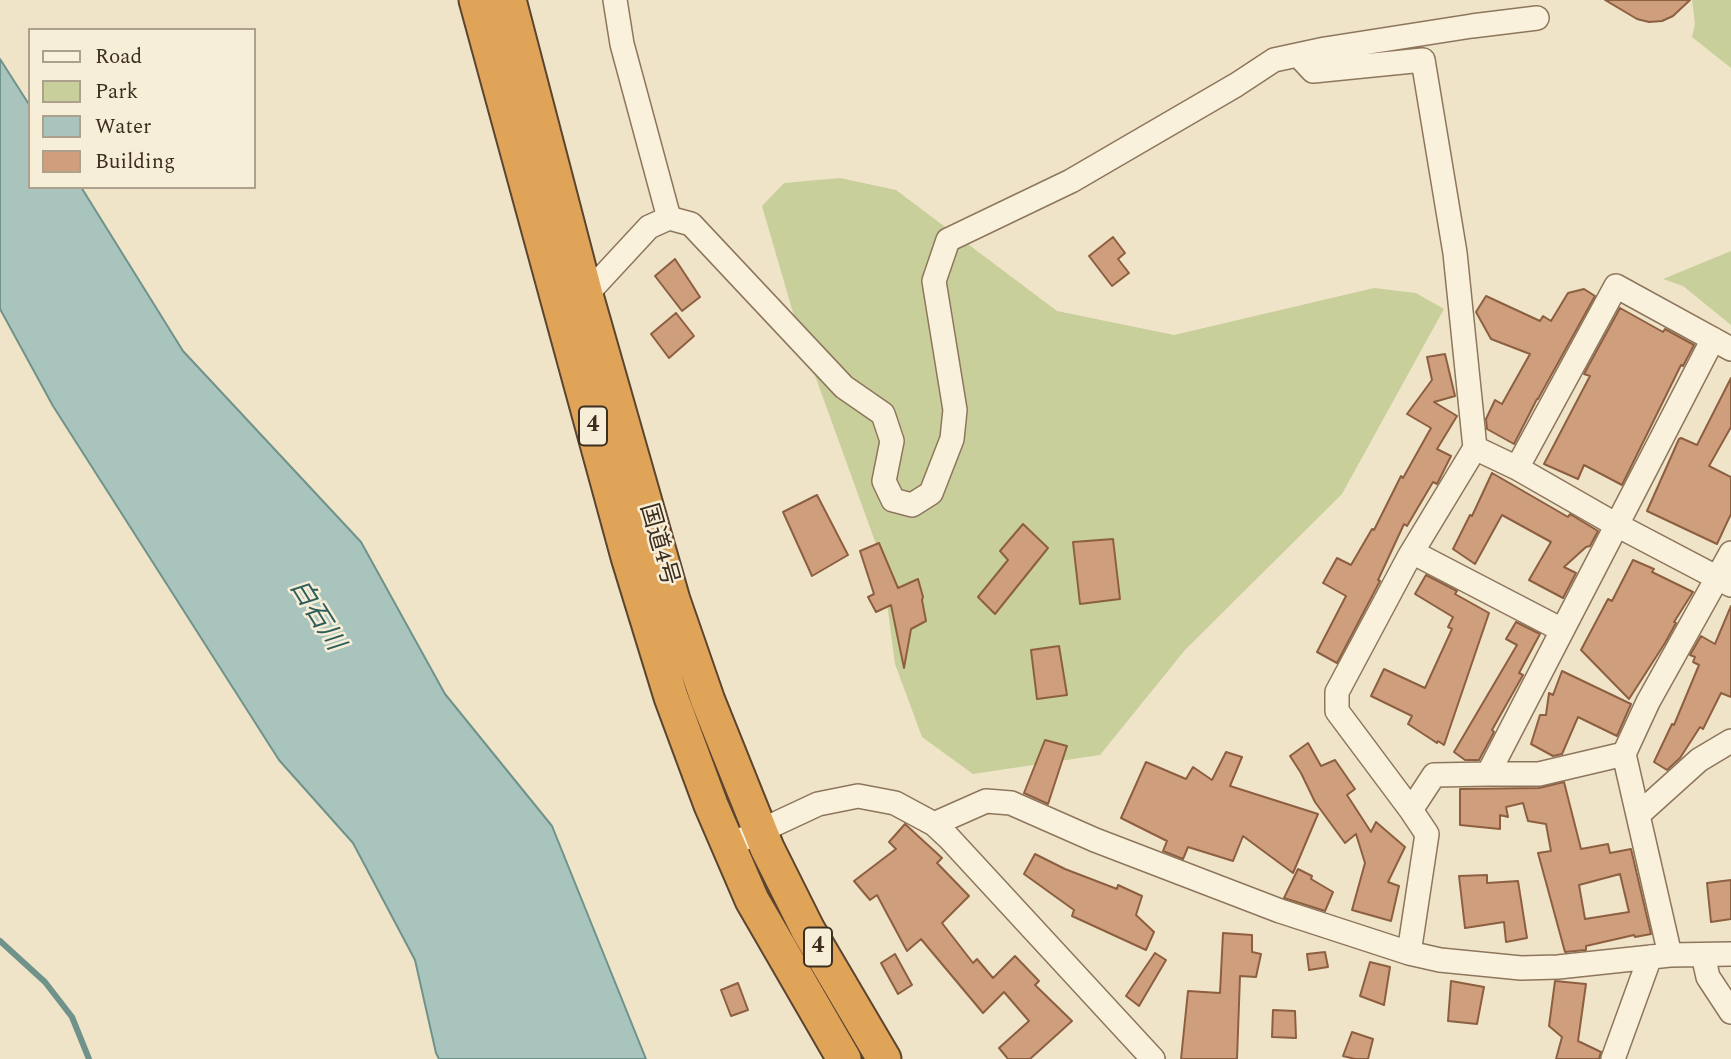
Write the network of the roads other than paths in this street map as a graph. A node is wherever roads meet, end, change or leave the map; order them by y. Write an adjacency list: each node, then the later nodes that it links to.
1 (476, 0): 23 (highway, 国道4号 / 4)
2 (509, 0): 7 (highway, 国道4号 / 4)
3 (615, 0): 6 (street)
4 (1537, 18): 5 (street)
5 (1298, 55): 6 (street); 9 (street)
6 (669, 218): 7 (street)
7 (586, 295): 22 (highway, 国道4号 / 4)
8 (1722, 344): 10 (street); 11 (street)
9 (1475, 448): 10 (street); 12 (street)
10 (1517, 468): 11 (street)
11 (1617, 525): 14 (street); 15 (street)
12 (1412, 552): 15 (street); 19 (street)
13 (1731, 553): 14 (street)
14 (1724, 582): 17 (street)
15 (1563, 630): 18 (street)
16 (1731, 741): 20 (street)
17 (1624, 754): 18 (street); 20 (street)
18 (1488, 774): 19 (street)
19 (1411, 810): 24 (street)
20 (1638, 816): 26 (street)
21 (934, 824): 22 (street); 24 (street); 31 (street)
22 (759, 831): 23 (street); 30 (highway, 国道4号 / 4)
23 (728, 846): 29 (highway, 国道4号 / 4)
24 (1409, 953): 26 (street)
25 (1731, 954): 27 (street)
26 (1660, 956): 27 (street); 32 (street)
27 (1703, 956): 28 (street)
28 (1731, 1012)
29 (844, 1059)
30 (884, 1059)
31 (1153, 1059)
32 (1613, 1059)

